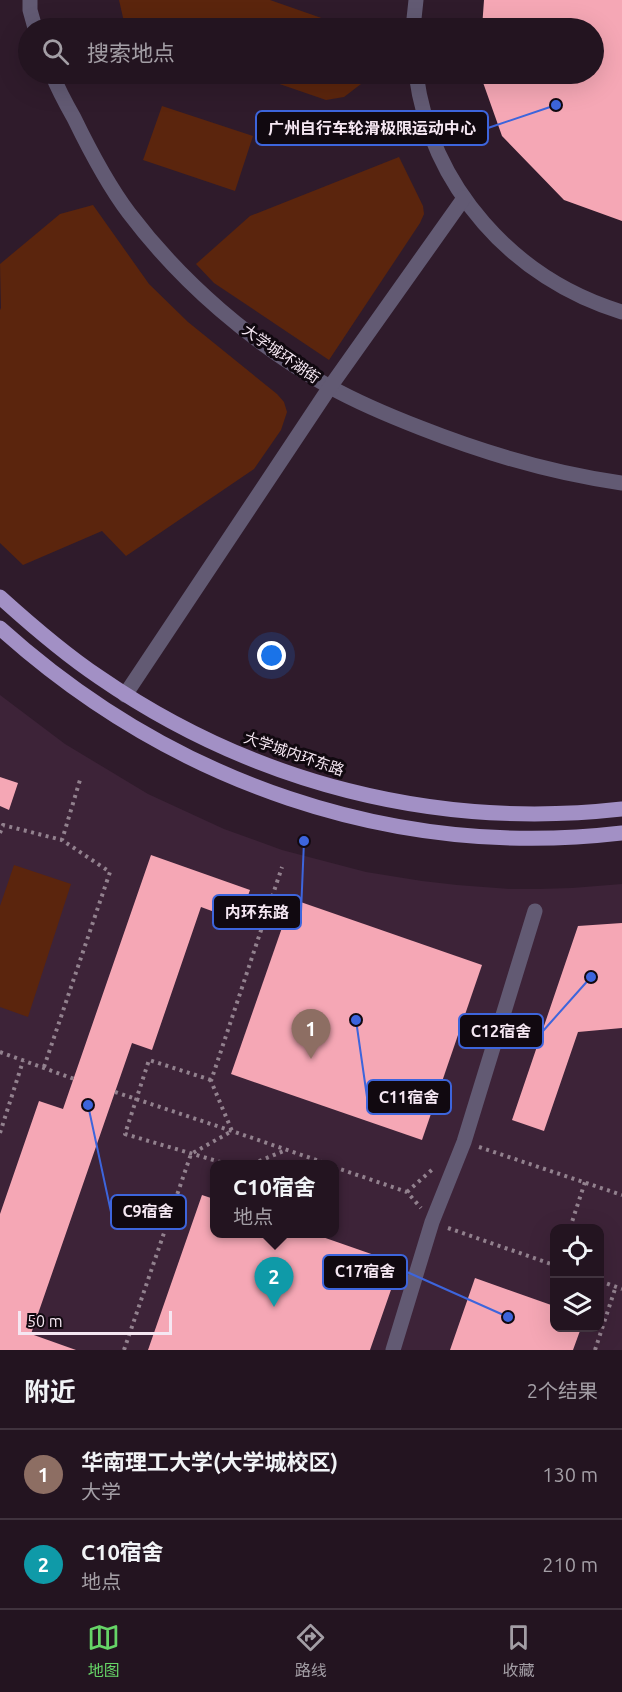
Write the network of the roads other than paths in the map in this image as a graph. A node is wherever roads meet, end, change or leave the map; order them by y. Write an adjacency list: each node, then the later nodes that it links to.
1 (30, 0): 3 (street)
2 (416, 0): 4 (street)
3 (32, 18)
4 (414, 18)
5 (57, 84): 9 (street, 大学城环湖街)
6 (418, 84): 7 (street)
7 (464, 198): 8 (street); 9 (street)
8 (622, 312)
9 (330, 387): 10 (street, 大学城环湖街); 13 (street)
10 (622, 483)
11 (0, 597): 13 (main road, 大学城内环东路)
12 (0, 628): 15 (main road)
13 (125, 695): 14 (main road, 大学城内环东路)
14 (622, 809)
15 (622, 833)
16 (535, 911): 17 (street)
17 (393, 1350)

